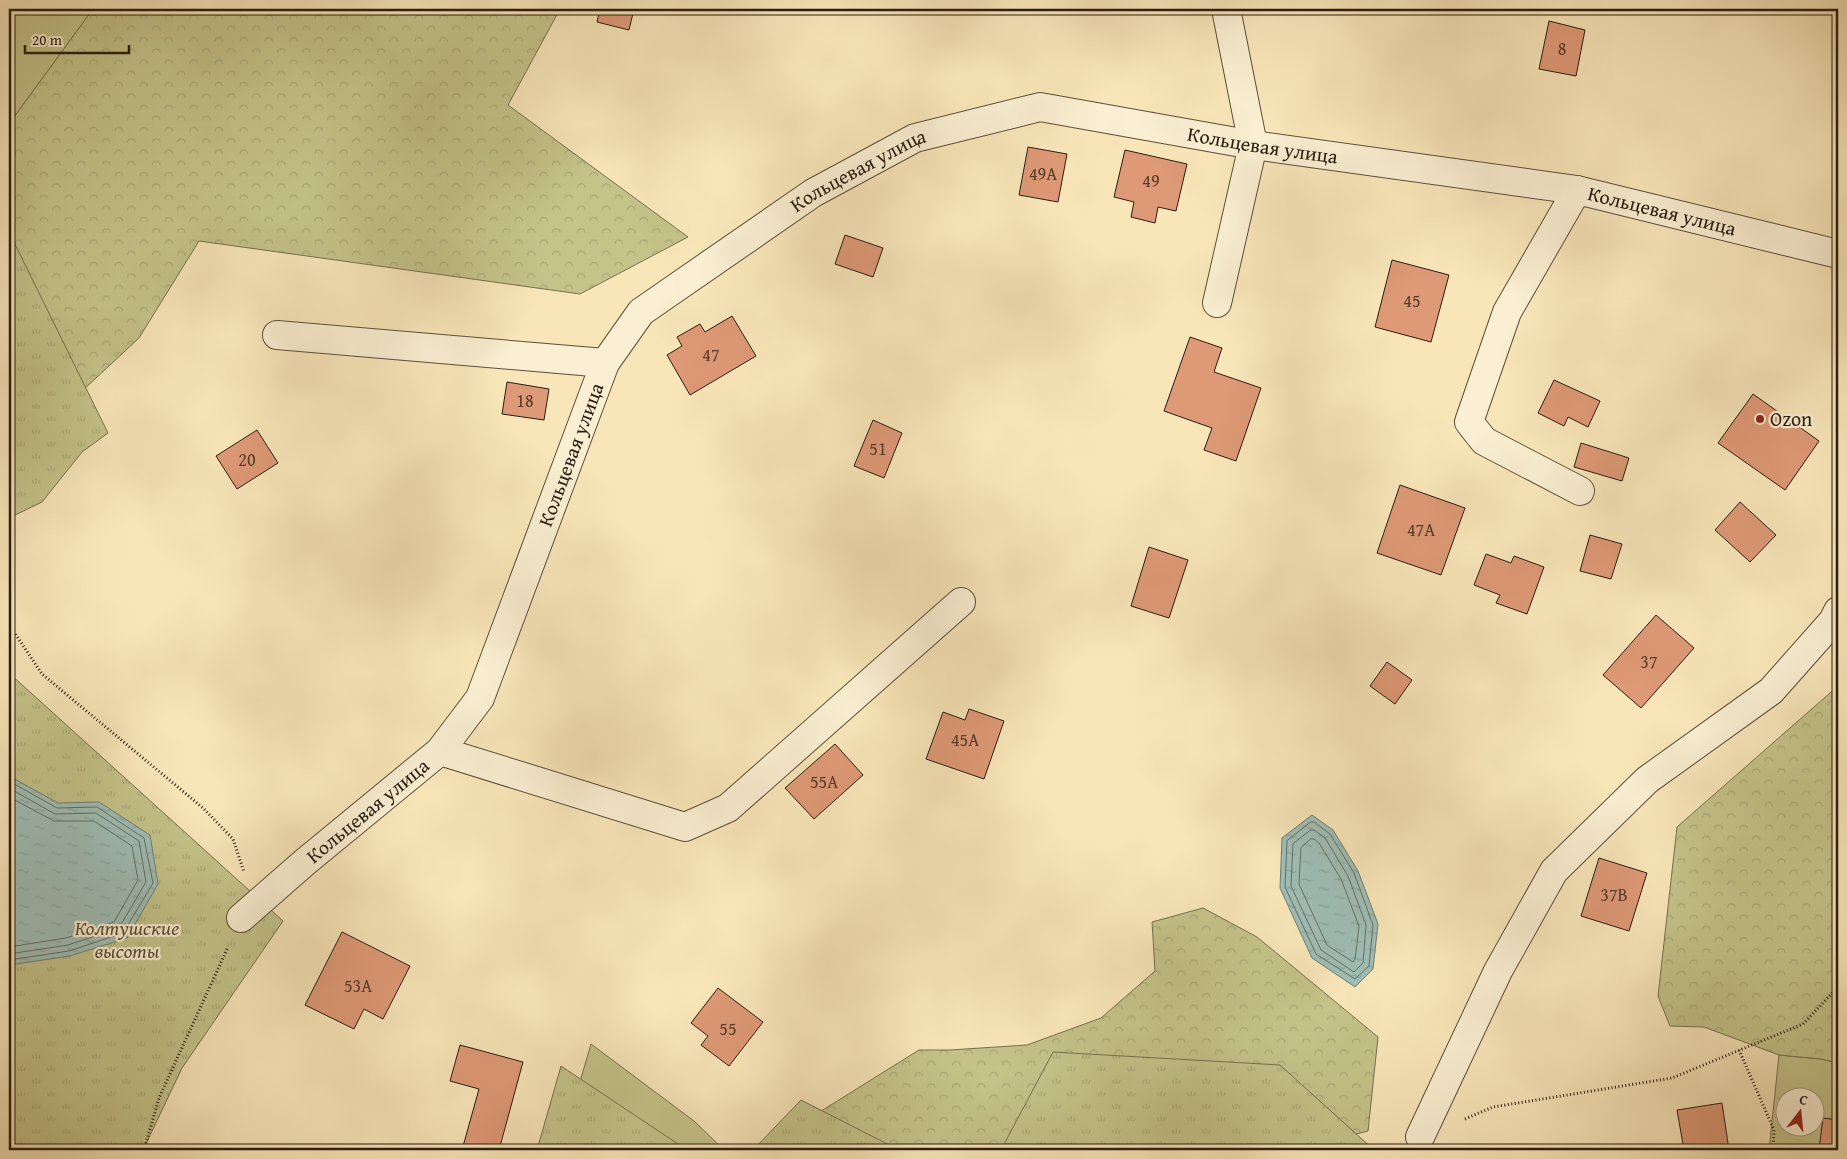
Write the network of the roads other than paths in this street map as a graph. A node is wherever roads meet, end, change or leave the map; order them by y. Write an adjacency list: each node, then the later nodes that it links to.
1 (1226, 9): 2 (street)
2 (1253, 145): 3 (street, Кольцевая улица); 5 (street); 7 (street, Кольцевая улица)
3 (1577, 190): 4 (street, Кольцевая улица); 8 (street)
4 (1838, 254)
5 (1217, 303)
6 (277, 335): 7 (street)
7 (605, 364): 11 (street, Кольцевая улица)
8 (1580, 491)
9 (961, 602): 11 (street)
10 (1838, 611): 13 (street)
11 (440, 751): 12 (street, Кольцевая улица)
12 (242, 918)
13 (1420, 1137)

